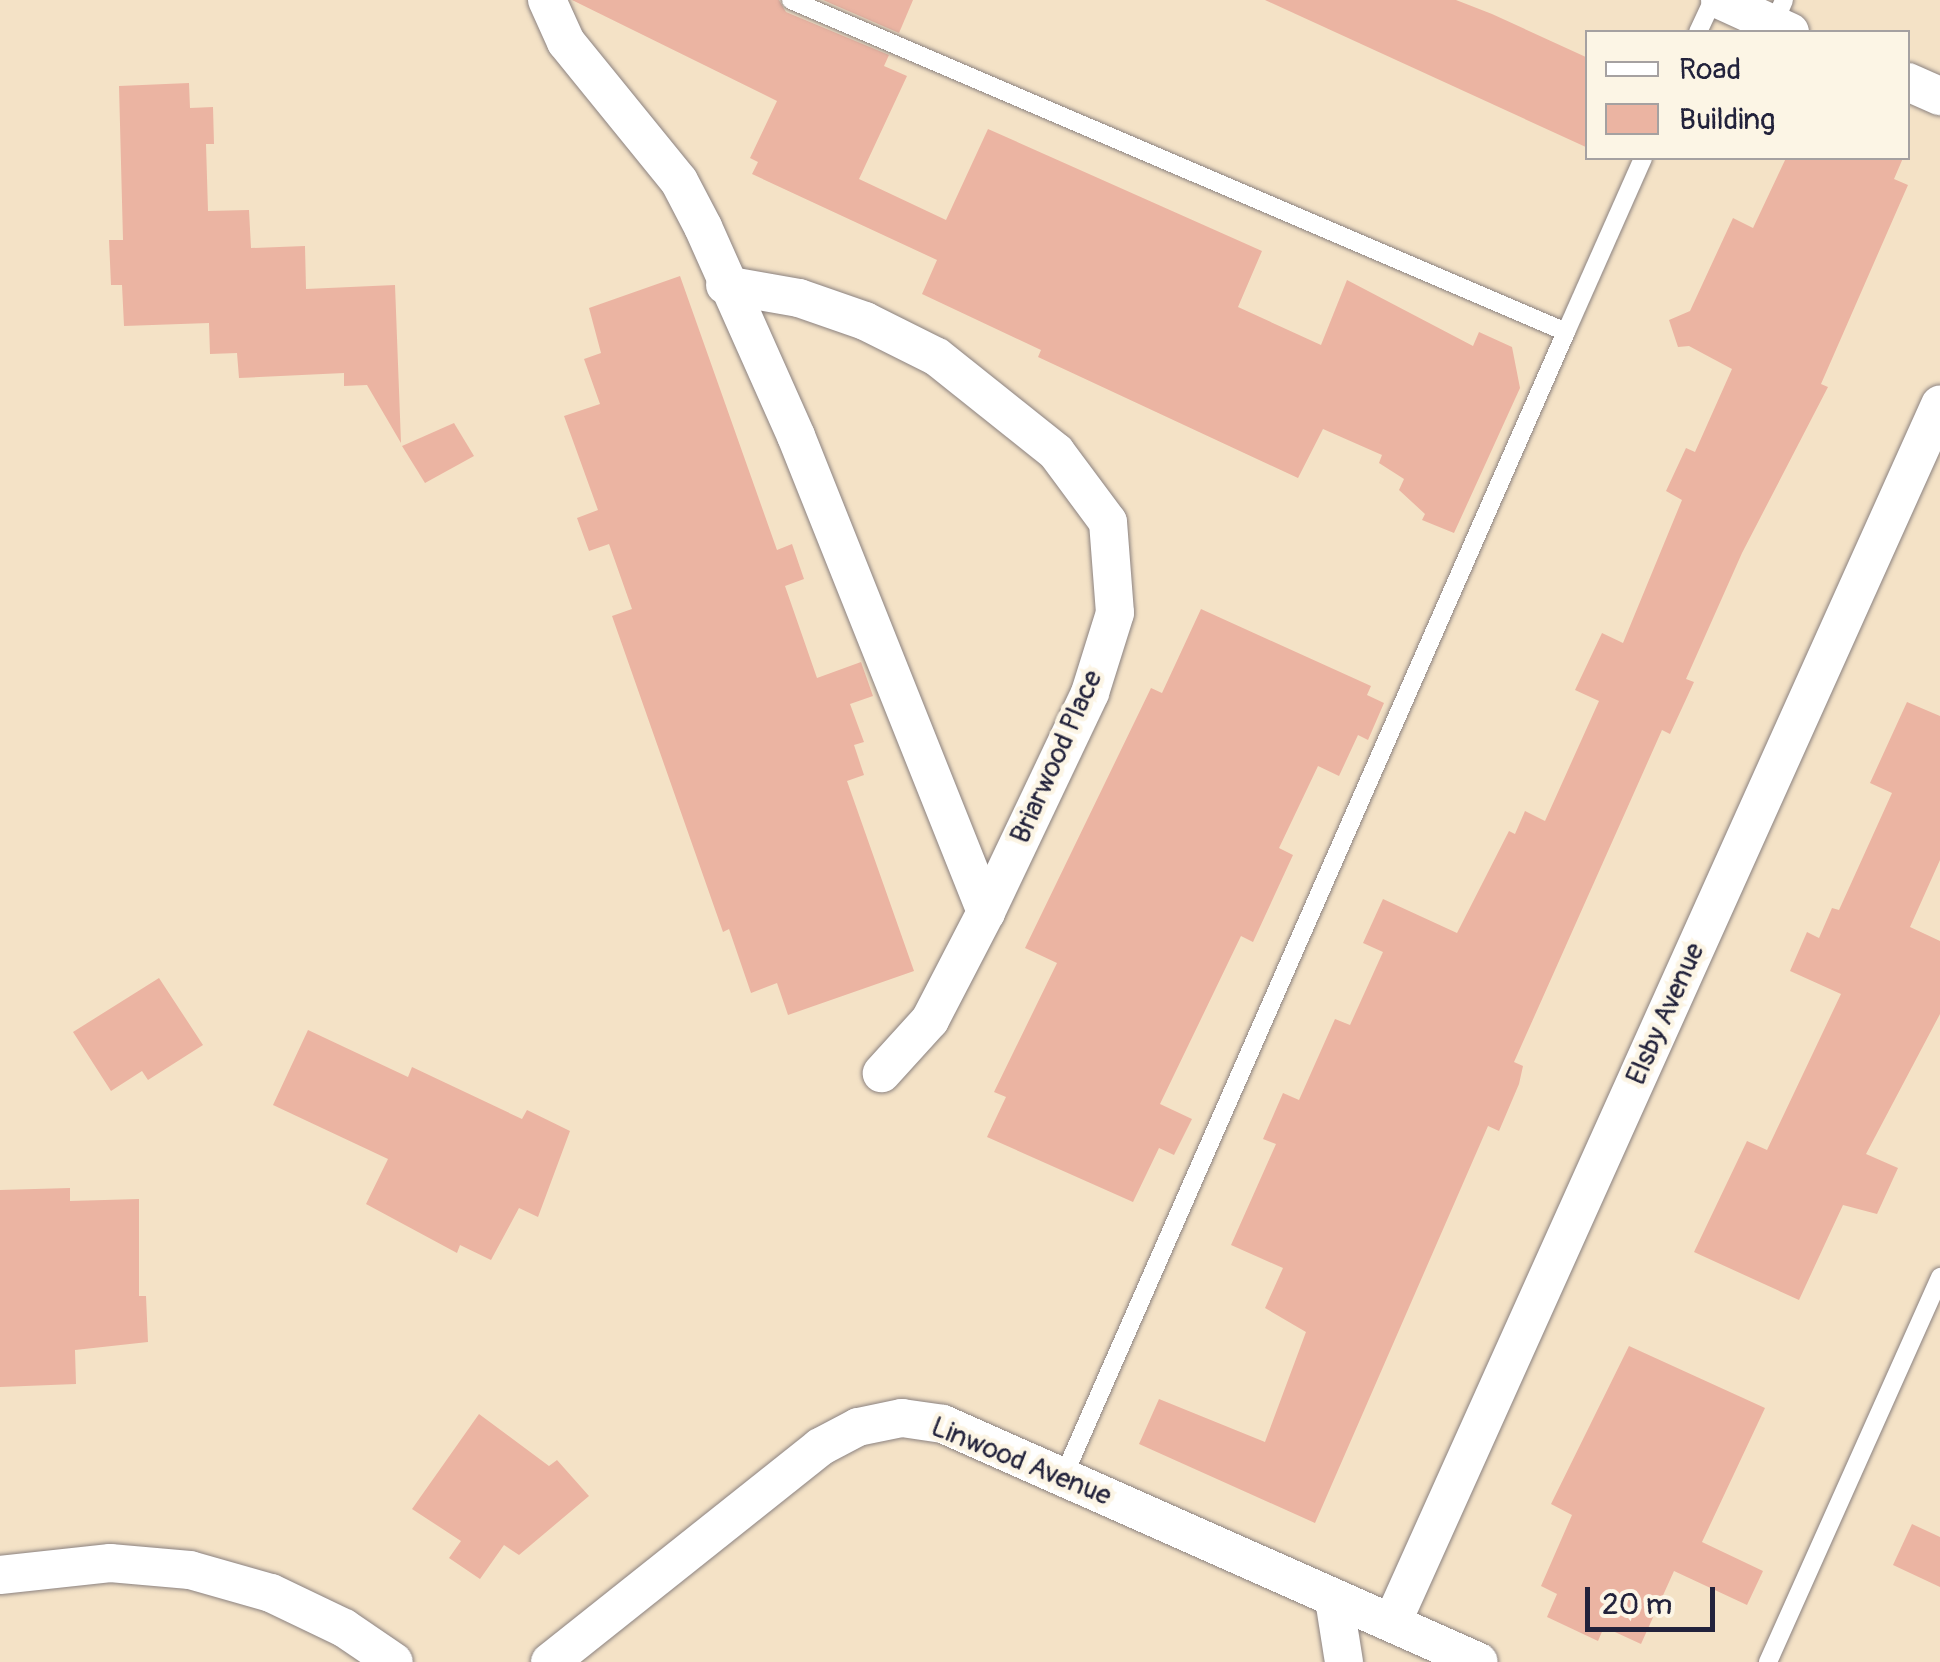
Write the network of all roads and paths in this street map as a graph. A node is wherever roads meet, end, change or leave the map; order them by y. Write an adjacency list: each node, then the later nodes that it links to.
1 (547, 0): 9 (street)
2 (791, 0): 10 (lane)
3 (1716, 0): 4 (street); 5 (lane)
4 (1782, 19)
5 (1699, 30)
6 (1910, 83): 7 (street)
7 (1940, 96)
8 (1643, 160): 10 (lane)
9 (725, 285): 12 (street); 12 (street, Briarwood Place)
10 (1566, 332): 15 (lane)
11 (1940, 405): 18 (street, Elsby Avenue)
12 (986, 912): 13 (street, Briarwood Place)
13 (882, 1073)
14 (1940, 1277): 23 (lane)
15 (1064, 1476): 17 (street, Linwood Avenue); 20 (street, Linwood Avenue)
16 (0, 1575): 19 (street)
17 (1334, 1599): 18 (street, Linwood Avenue); 21 (street)
18 (1392, 1623): 22 (street, Linwood Avenue)
19 (394, 1662)
20 (550, 1662)
21 (1344, 1662)
22 (1479, 1662)
23 (1768, 1662)

